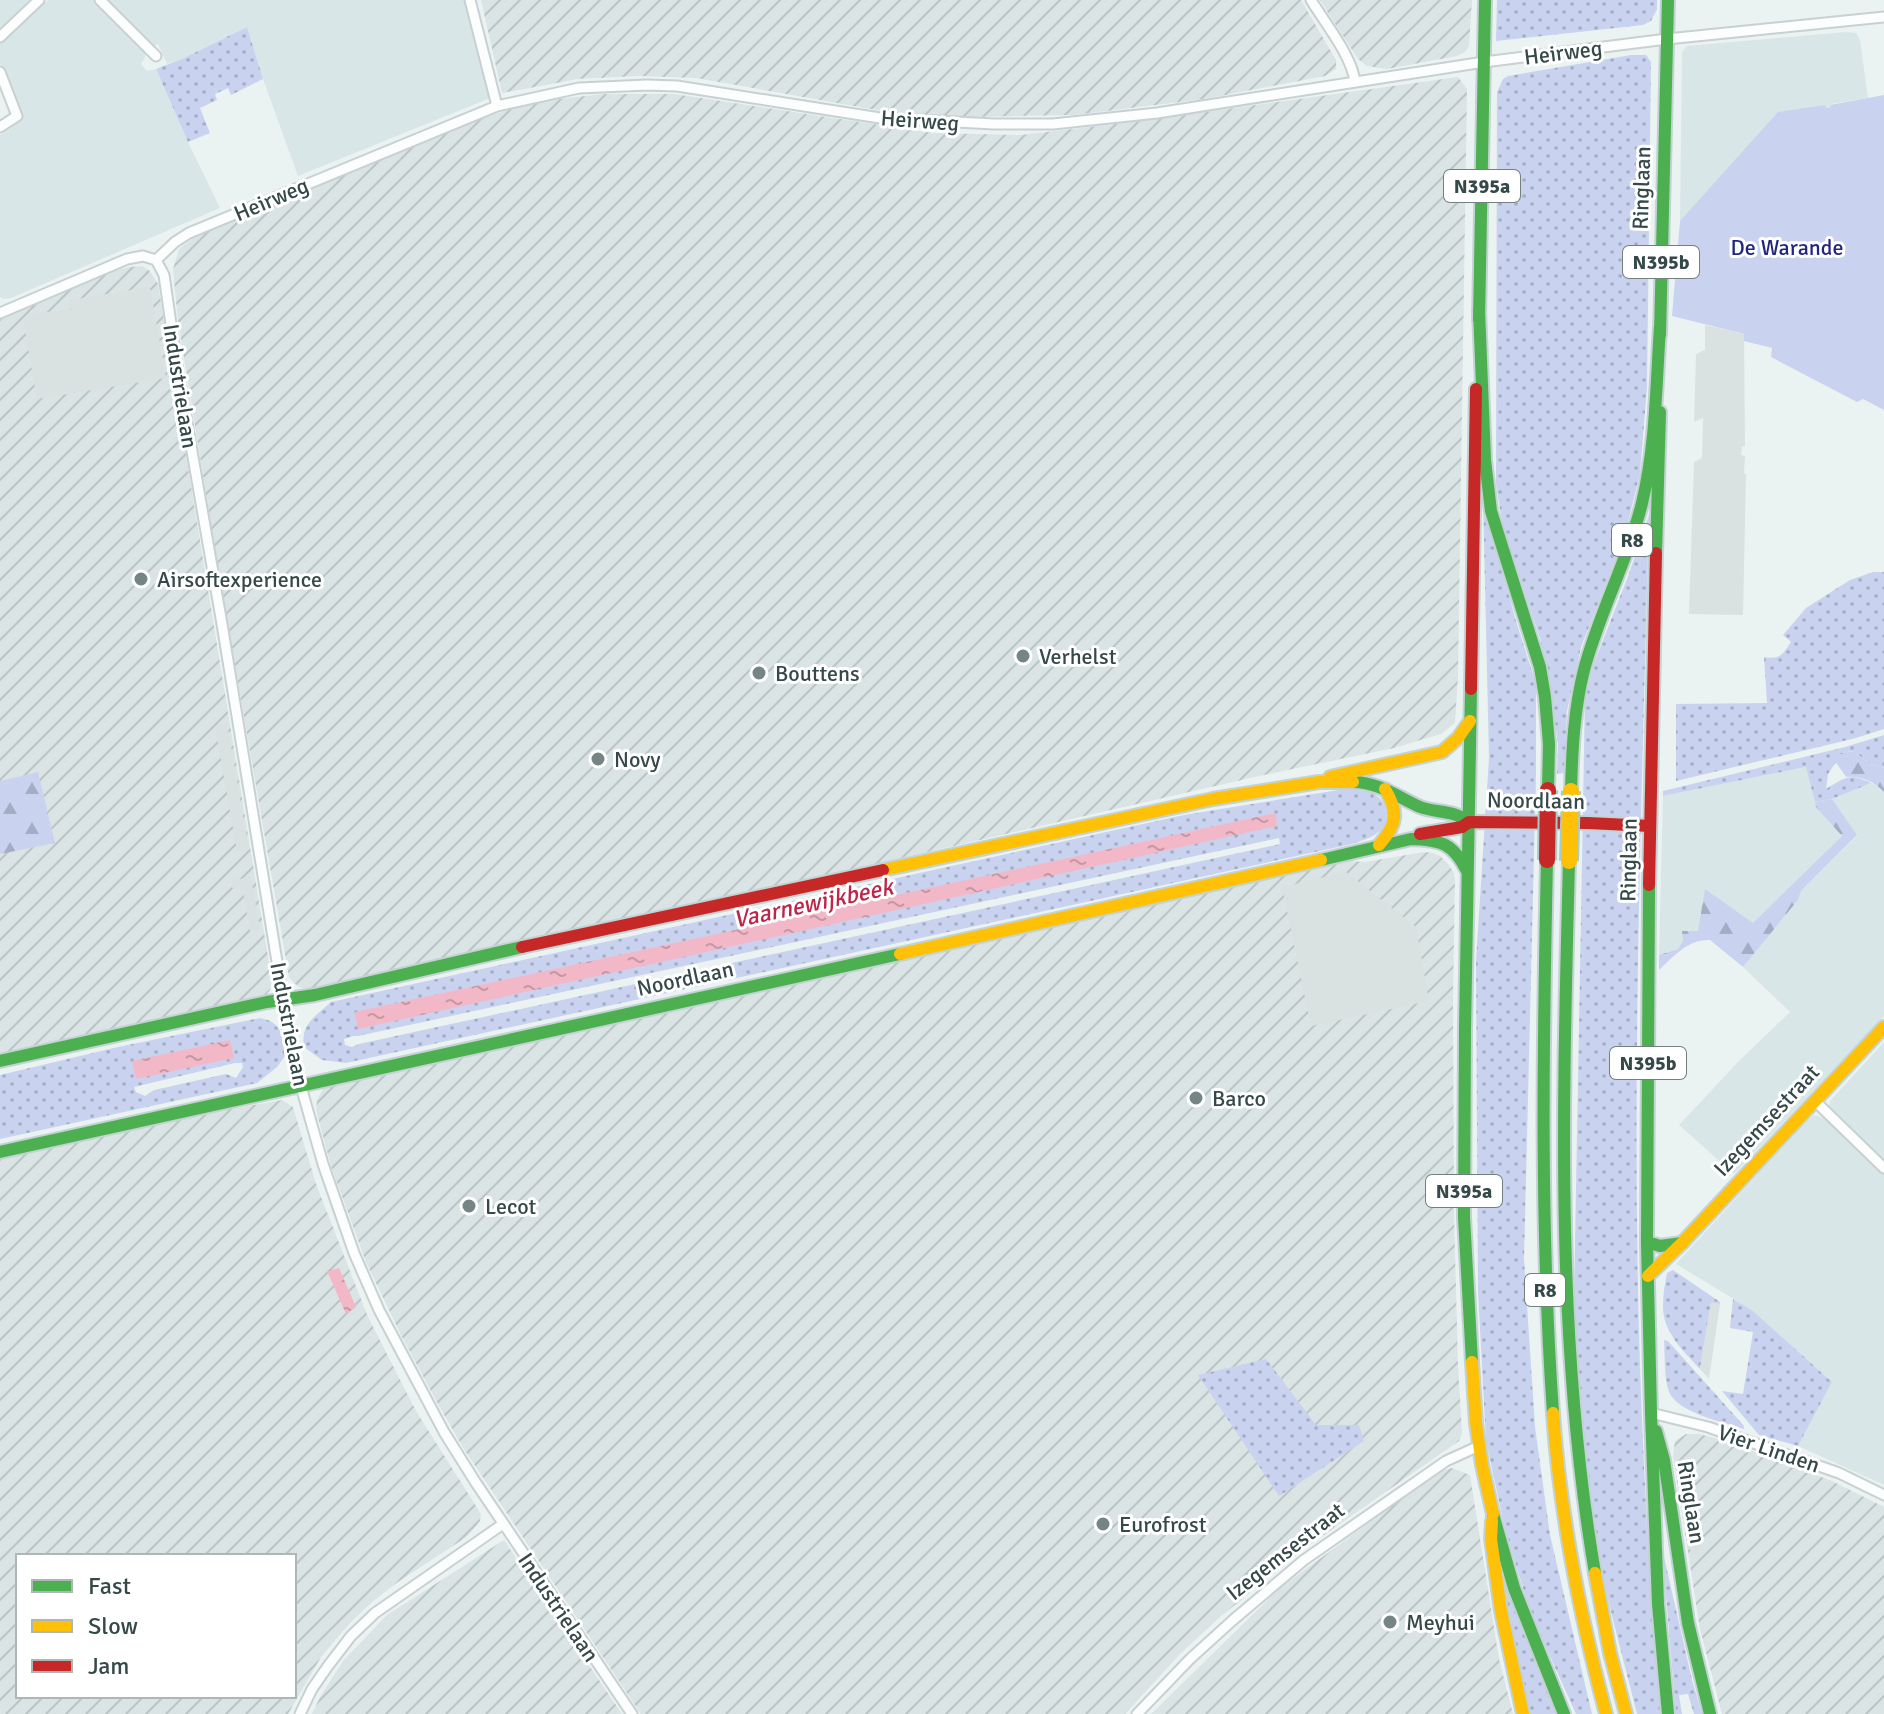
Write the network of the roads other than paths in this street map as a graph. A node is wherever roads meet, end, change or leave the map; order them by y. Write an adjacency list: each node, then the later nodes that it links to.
1 (39, 0): 8 (street)
2 (100, 0): 10 (street)
3 (470, 0): 14 (street)
4 (1311, 0): 13 (street)
5 (1485, 0): 11 (main road, N395a)
6 (1668, 0): 9 (main road, Ringlaan / N395b)
7 (1884, 17): 9 (street, Heirweg)
8 (0, 37)
9 (1667, 39): 11 (street, Heirweg); 19 (main road, Ringlaan / N395b)
10 (156, 56)
11 (1484, 62): 13 (street, Heirweg); 17 (main road, N395a)
12 (0, 72): 15 (street)
13 (1355, 82): 14 (street, Heirweg)
14 (497, 106): 16 (street, Heirweg)
15 (0, 127)
16 (156, 260): 18 (street); 28 (street, Industrielaan)
17 (1479, 310): 20 (main road, N395a); 48 (main road, R8, bridge)
18 (0, 313)
19 (1660, 327): 24 (main road, Ringlaan / N395b); 49 (main road, R8, bridge)
20 (1471, 718): 21 (main road, Noordlaan); 23 (main road, N395a)
21 (1319, 782): 22 (main road, Noordlaan); 28 (main road, Noordlaan)
22 (1385, 789): 23 (main road, Noordlaan); 26 (main road)
23 (1469, 822): 24 (main road, Noordlaan); 25 (main road, Noordlaan); 27 (main road, N395a)
24 (1650, 826): 35 (main road, Ringlaan / N395b)
25 (1411, 839): 26 (main road, Noordlaan); 27 (main road, Noordlaan)
26 (1379, 845): 31 (main road, Noordlaan)
27 (1467, 871): 39 (main road, N395a)
28 (284, 999): 30 (main road, Noordlaan); 31 (street, Industrielaan)
29 (1884, 1027): 32 (main road, Izegemsestraat)
30 (0, 1061)
31 (301, 1086): 33 (main road, Noordlaan); 42 (street, Industrielaan)
32 (1815, 1101): 34 (street); 36 (main road, Izegemsestraat)
33 (0, 1152)
34 (1884, 1168)
35 (1647, 1242): 36 (main road); 37 (main road, Ringlaan / N395b)
36 (1682, 1243): 37 (main road, Izegemsestraat)
37 (1648, 1276): 38 (main road, Ringlaan / N395b)
38 (1651, 1413): 40 (street, Vier Linden); 50 (main road); 51 (main road, Ringlaan / N395b)
39 (1479, 1446): 41 (main road, N395a); 45 (street, Izegemsestraat)
40 (1884, 1495)
41 (1493, 1514): 46 (main road, N395a); 47 (main road)
42 (503, 1524): 43 (street); 44 (street, Industrielaan)
43 (300, 1714)
44 (632, 1714)
45 (1137, 1714)
46 (1523, 1714)
47 (1564, 1714)
48 (1606, 1714)
49 (1626, 1714)
50 (1668, 1714)
51 (1710, 1714)

